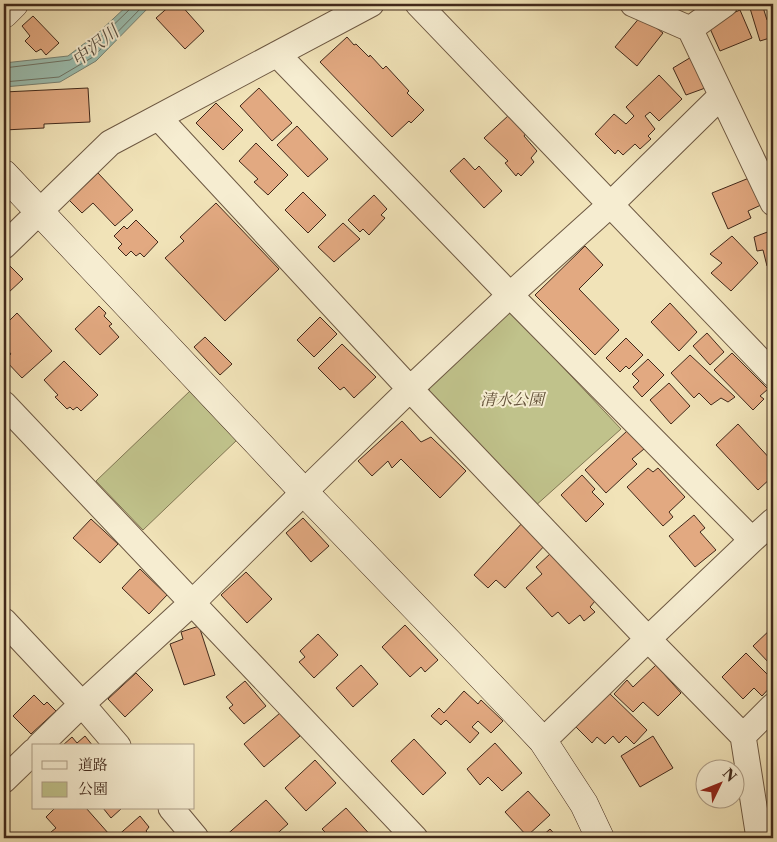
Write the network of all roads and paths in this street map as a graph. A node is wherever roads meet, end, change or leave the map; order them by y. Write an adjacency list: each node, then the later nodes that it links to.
1 (14, 4): 6 (street)
2 (371, 4): 8 (street)
3 (418, 4): 14 (street)
4 (633, 4): 7 (street)
5 (725, 4): 7 (street)
6 (4, 14)
7 (690, 29): 9 (street)
8 (277, 54): 10 (street); 17 (street)
9 (721, 96): 11 (street); 14 (street)
10 (159, 118): 15 (street); 19 (street)
11 (764, 164): 13 (street)
12 (4, 174): 15 (street)
13 (773, 203)
14 (611, 204): 17 (street); 18 (street)
15 (40, 212): 16 (street); 21 (street)
16 (4, 246)
17 (510, 295): 19 (street); 23 (street)
18 (773, 374)
19 (410, 389): 21 (street); 26 (street)
20 (4, 404): 24 (street)
21 (304, 492): 24 (street); 30 (street)
22 (773, 521): 23 (street)
23 (752, 540): 26 (street)
24 (193, 602): 27 (street); 37 (street)
25 (4, 621): 27 (street)
26 (648, 639): 29 (street); 30 (street)
27 (82, 704): 31 (street); 32 (street)
28 (773, 706): 29 (street)
29 (743, 736): 39 (street)
30 (543, 741): 38 (street)
31 (41, 744)
32 (116, 744)
33 (32, 753): 34 (street)
34 (4, 780)
35 (173, 810): 36 (street)
36 (196, 838)
37 (416, 838)
38 (600, 838)
39 (759, 838)

